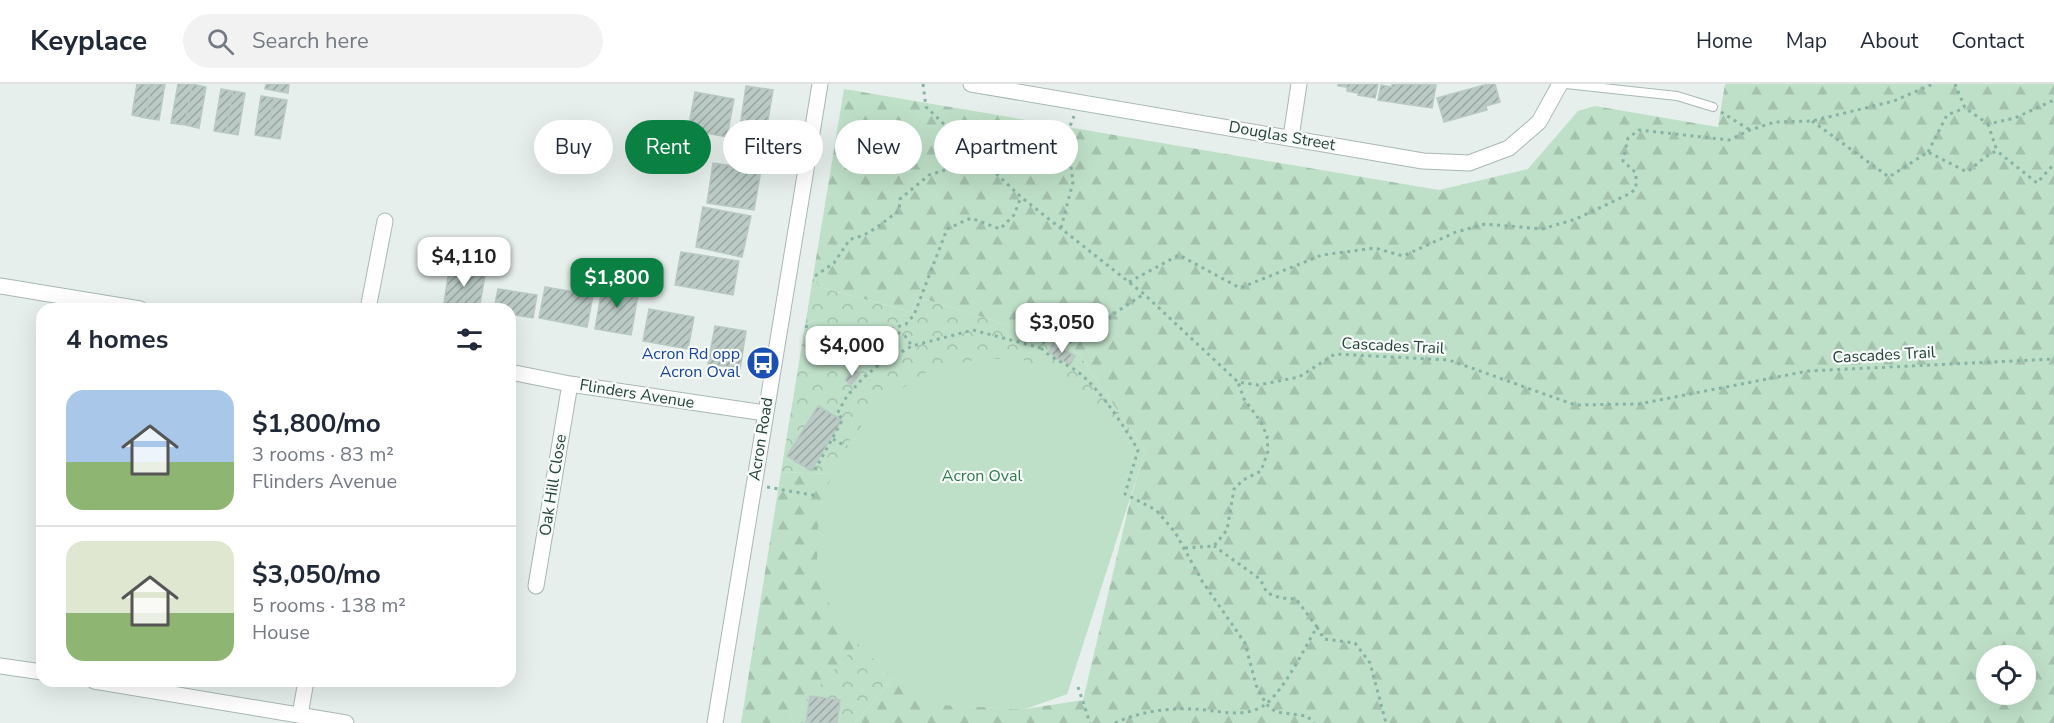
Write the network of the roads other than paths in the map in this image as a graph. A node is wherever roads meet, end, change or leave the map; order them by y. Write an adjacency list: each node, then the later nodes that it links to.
1 (820, 84): 15 (street, Acron Road)
2 (971, 84): 6 (street, Douglas Street)
3 (1299, 84): 8 (street)
4 (1560, 84): 8 (street, Douglas Street)
5 (1566, 84): 7 (lane)
6 (1040, 90): 8 (street, Douglas Street)
7 (1713, 107)
8 (1291, 137)
9 (385, 221): 12 (street)
10 (0, 286): 11 (street)
11 (103, 303)
12 (369, 303)
13 (516, 373): 14 (street, Flinders Avenue)
14 (570, 384): 15 (street, Flinders Avenue); 16 (street, Oak Hill Close)
15 (765, 413): 23 (street, Acron Road)
16 (536, 586)
17 (0, 666): 18 (street)
18 (36, 671)
19 (129, 687): 21 (street)
20 (305, 687): 21 (street)
21 (300, 716): 22 (street)
22 (346, 723)
23 (715, 723)

